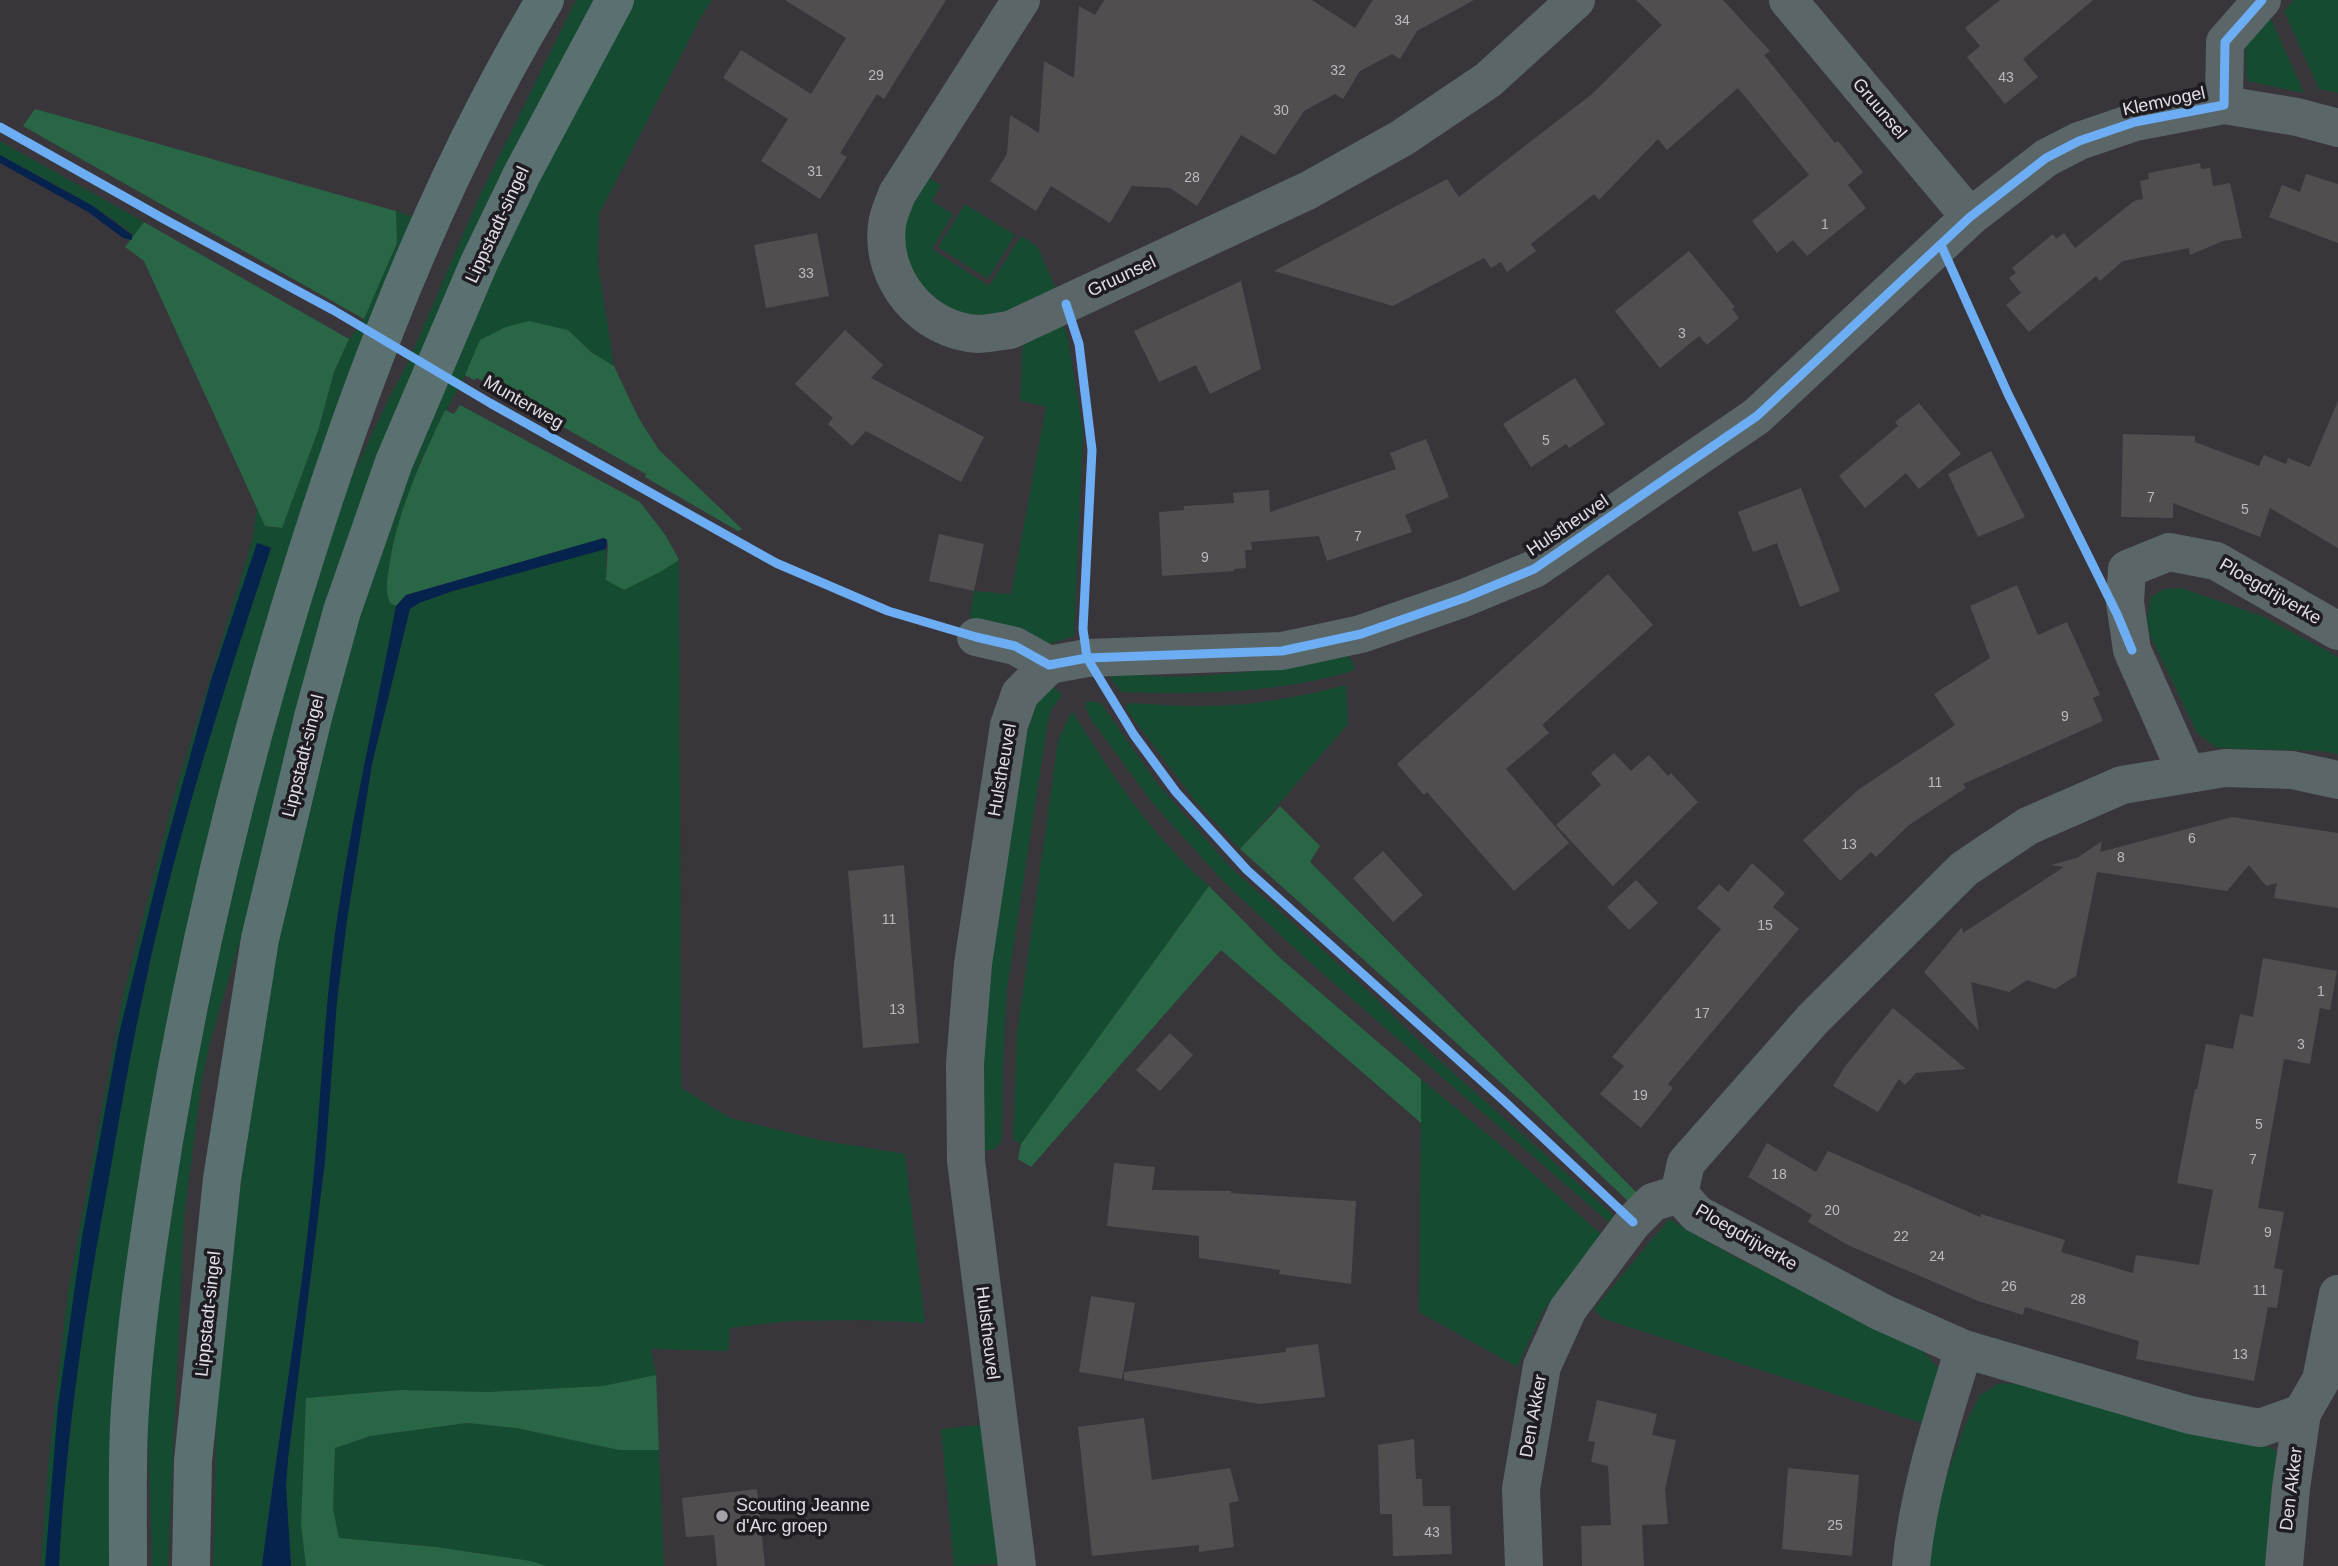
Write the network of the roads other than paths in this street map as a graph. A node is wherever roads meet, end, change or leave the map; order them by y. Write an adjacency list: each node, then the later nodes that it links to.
1 (545, 0): 19 (main road)
2 (615, 0): 20 (main road, Lippstadt-singel)
3 (1021, 0): 4 (street, Gruunsel)
4 (1576, 0)
5 (1788, 0): 9 (street, Gruunsel)
6 (2262, 0): 7 (street)
7 (2224, 105): 8 (street, Klemvogel); 9 (street, Klemvogel)
8 (2338, 128)
9 (1970, 218): 12 (street, Hulstheuvel)
10 (2338, 631): 13 (street, Ploegdrijverke)
11 (976, 637): 12 (street)
12 (1049, 665): 21 (street, Hulstheuvel)
13 (2187, 775): 14 (street, Ploegdrijverke); 15 (street, Ploegdrijverke)
14 (2338, 780)
15 (1679, 1194): 17 (street, Ploegdrijverke); 22 (street, Den Akker)
16 (2338, 1294): 18 (street)
17 (1965, 1349): 18 (street, Ploegdrijverke); 23 (street)
18 (2302, 1413): 24 (street, Den Akker)
19 (128, 1566)
20 (191, 1566)
21 (1017, 1566)
22 (1524, 1566)
23 (1911, 1566)
24 (2284, 1566)

